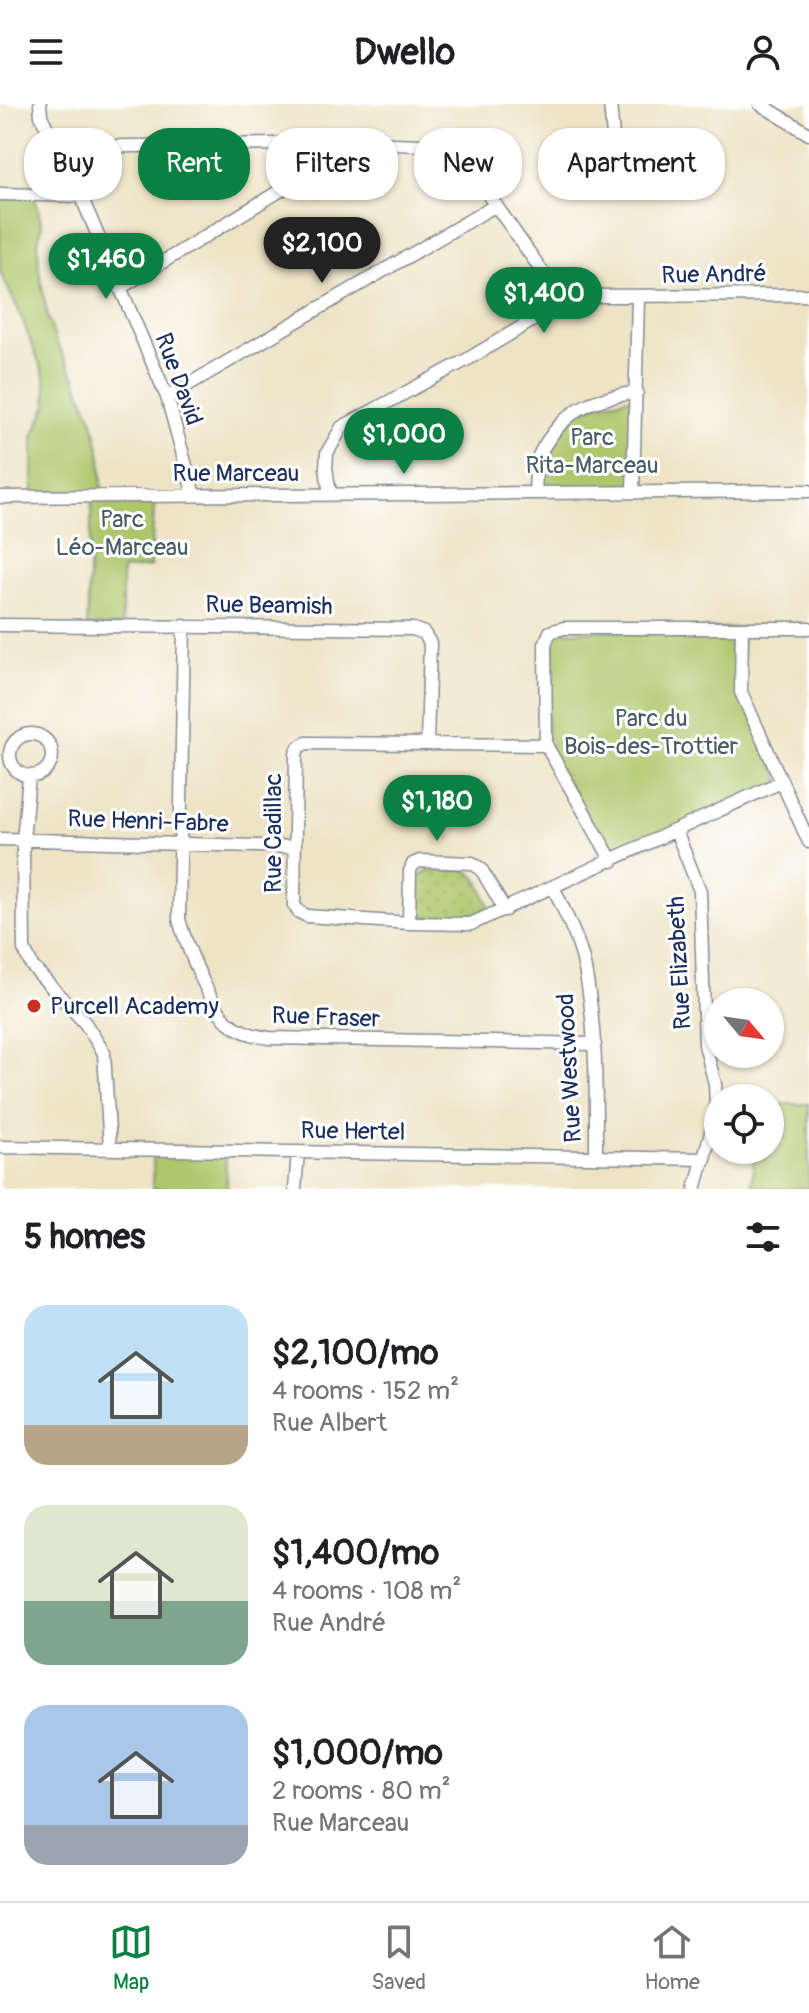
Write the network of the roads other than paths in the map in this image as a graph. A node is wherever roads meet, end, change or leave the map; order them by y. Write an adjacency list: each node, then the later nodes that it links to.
1 (40, 104): 4 (street, Rue David)
2 (610, 104): 5 (street)
3 (760, 104): 6 (street)
4 (47, 128)
5 (612, 128)
6 (809, 134)
7 (266, 144): 9 (street)
8 (398, 144): 14 (street)
9 (122, 146)
10 (0, 194): 11 (street)
11 (24, 195)
12 (266, 199): 15 (street)
13 (83, 200): 15 (street, Rue David)
14 (496, 205): 17 (street); 20 (street)
15 (120, 288): 20 (street, Rue David)
16 (809, 295): 18 (street, Rue André)
17 (573, 296): 18 (street, Rue André); 24 (street)
18 (638, 297): 19 (street)
19 (637, 392): 22 (street); 23 (street)
20 (167, 397): 25 (street, Rue David)
21 (809, 491): 22 (street, Rue Marceau)
22 (633, 492): 23 (street, Rue Marceau)
23 (535, 493): 24 (street, Rue Marceau)
24 (330, 494): 25 (street, Rue Marceau)
25 (194, 495): 26 (street, Rue Marceau)
26 (0, 497)
27 (0, 625): 28 (street, Rue Beamish)
28 (184, 626): 31 (street, Rue Beamish); 39 (street, Rue Fraser)
29 (742, 628): 30 (street); 32 (street); 34 (street)
30 (809, 628)
31 (427, 744): 32 (street, Rue Cadillac); 40 (street, Rue Cadillac)
32 (546, 745): 41 (street)
33 (29, 777): 37 (street)
34 (781, 782): 35 (street, Rue Cadillac); 38 (street)
35 (676, 831): 41 (street, Rue Cadillac); 46 (street, Rue Elizabeth)
36 (0, 839): 37 (street, Rue Henri-Fabre)
37 (23, 840): 39 (street, Rue Henri-Fabre); 48 (street)
38 (809, 842)
39 (180, 844): 40 (street, Rue Henri-Fabre); 45 (street, Rue Fraser)
40 (295, 847): 44 (street, Rue Cadillac)
41 (612, 861): 42 (street, Rue Cadillac)
42 (554, 888): 43 (street, Rue Cadillac); 45 (street, Rue Westwood)
43 (505, 910): 44 (street, Rue Cadillac); 44 (street)
44 (409, 923)
45 (595, 1044): 50 (street, Rue Westwood)
46 (715, 1084)
47 (0, 1147): 48 (street, Rue Hertel)
48 (110, 1148): 49 (street, Rue Hertel)
49 (298, 1152): 50 (street, Rue Hertel); 53 (street)
50 (596, 1157): 51 (street, Rue Hertel)
51 (704, 1159)
52 (704, 1162): 54 (street, Rue Elizabeth)
53 (295, 1189)
54 (695, 1189)

